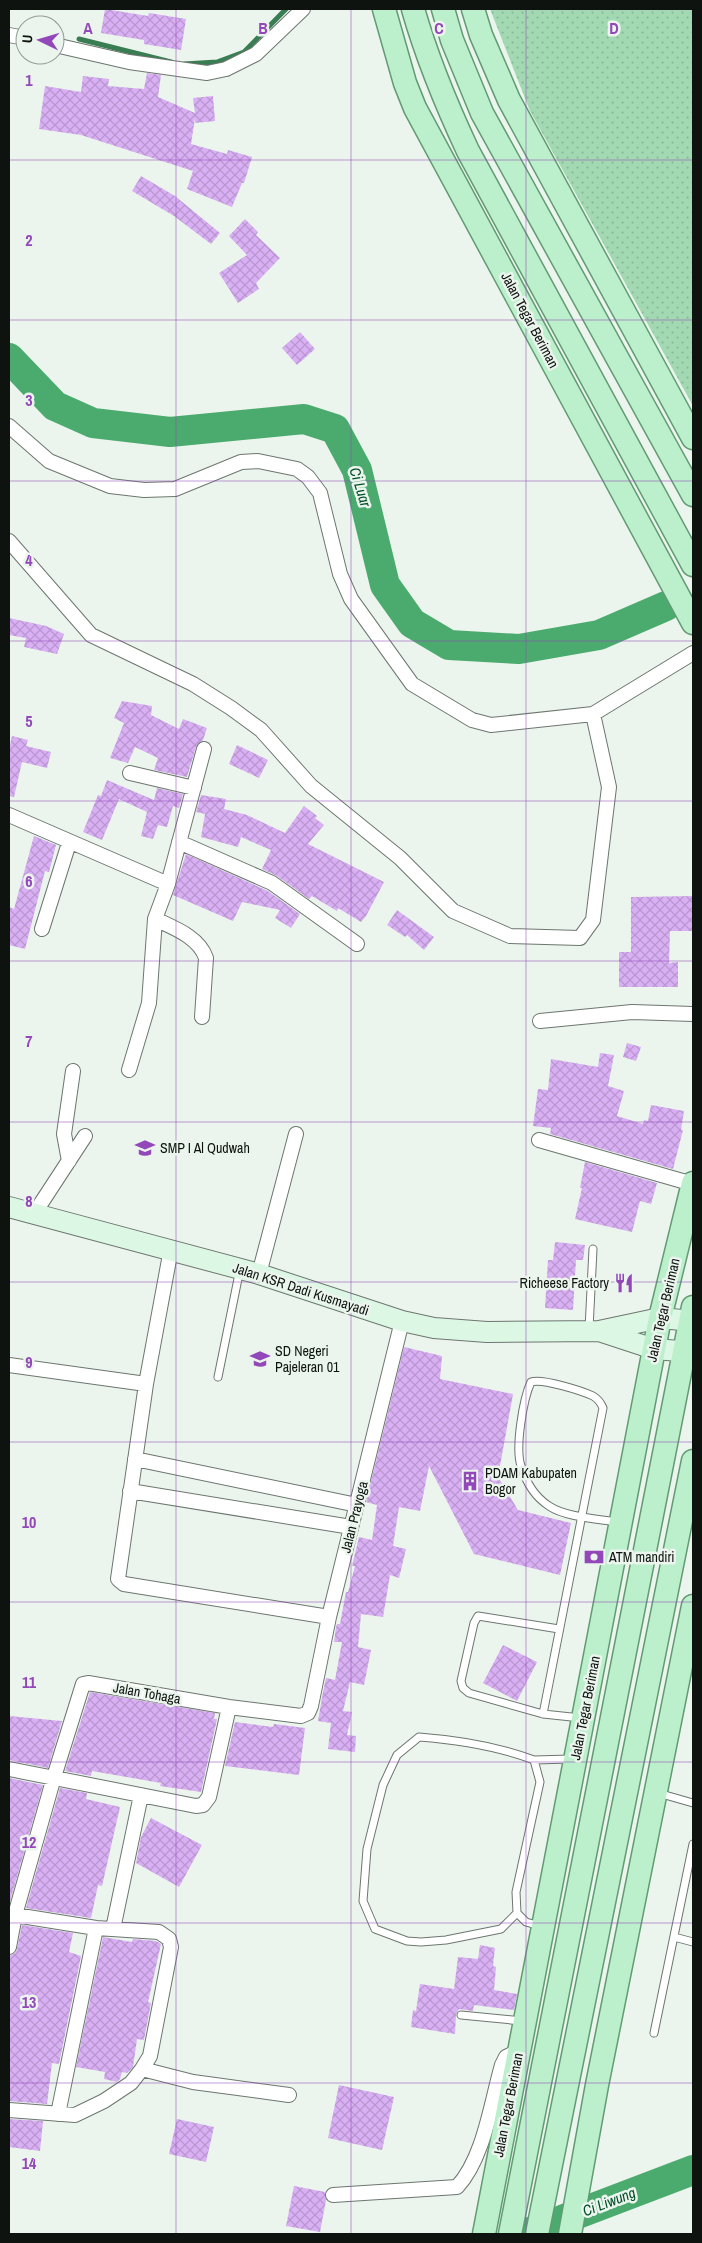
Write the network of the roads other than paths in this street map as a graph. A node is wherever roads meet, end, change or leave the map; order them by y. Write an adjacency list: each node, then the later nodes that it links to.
1 (303, 9): 6 (street)
2 (384, 9): 9 (main road, Jalan Tegar Beriman)
3 (413, 9): 10 (main road, Jalan Tegar Beriman)
4 (443, 9): 7 (main road)
5 (473, 9): 8 (main road)
6 (65, 47)
7 (539, 214): 8 (main road); 13 (main road)
8 (573, 214): 12 (main road)
9 (497, 260): 10 (main road); 17 (main road, Jalan Tegar Beriman)
10 (536, 274): 14 (main road, Jalan Tegar Beriman)
11 (9, 426): 19 (street)
12 (693, 438)
13 (692, 494): 14 (main road)
14 (663, 507): 16 (main road, Jalan Tegar Beriman)
15 (9, 542): 19 (street)
16 (693, 565)
17 (693, 624)
18 (693, 653): 19 (street)
19 (593, 714)
20 (204, 750): 22 (street)
21 (130, 772): 22 (street)
22 (194, 788): 25 (street)
23 (9, 815): 24 (street)
24 (69, 842): 26 (street); 28 (street)
25 (179, 842): 26 (street); 29 (street)
26 (168, 884): 27 (street)
27 (155, 919): 31 (street); 33 (street)
28 (42, 929)
29 (357, 944)
30 (693, 1014): 32 (street)
31 (202, 1017)
32 (540, 1021)
33 (130, 1070)
34 (73, 1072): 38 (street)
35 (296, 1134): 44 (street)
36 (85, 1136): 38 (street)
37 (539, 1140): 39 (street)
38 (69, 1161): 41 (street)
39 (693, 1183): 46 (main road, Jalan Tegar Beriman)
40 (9, 1207): 41 (main road, Jalan KSR Dadi Kusmayadi)
41 (34, 1214): 42 (main road, Jalan KSR Dadi Kusmayadi)
42 (172, 1249): 44 (main road, Jalan KSR Dadi Kusmayadi); 53 (street)
43 (593, 1249): 48 (lane)
44 (250, 1271): 47 (main road, Jalan KSR Dadi Kusmayadi); 52 (lane)
45 (692, 1316): 46 (main road, Jalan KSR Dadi Kusmayadi); 50 (main road, Jalan Tegar Beriman)
46 (660, 1318): 48 (main road, Jalan KSR Dadi Kusmayadi); 49 (main road, Jalan Tegar Beriman)
47 (402, 1321): 48 (main road, Jalan KSR Dadi Kusmayadi); 57 (street, Jalan Prayoga)
48 (594, 1331): 49 (main road, Jalan KSR Dadi Kusmayadi)
49 (654, 1349): 50 (main road, Jalan KSR Dadi Kusmayadi); 59 (main road, Jalan Tegar Beriman)
50 (688, 1352): 94 (main road, Jalan Tegar Beriman)
51 (9, 1365): 53 (street)
52 (218, 1377)
53 (146, 1384): 54 (street)
54 (134, 1460): 56 (street); 57 (street)
55 (693, 1461): 95 (main road)
56 (130, 1491): 60 (street); 62 (street)
57 (357, 1504): 60 (street, Jalan Prayoga)
58 (580, 1516): 58 (lane); 59 (lane); 63 (lane)
59 (620, 1523): 67 (main road, Jalan Tegar Beriman)
60 (351, 1527): 62 (street, Jalan Prayoga)
61 (693, 1606): 72 (main road)
62 (329, 1617): 65 (street, Jalan Prayoga)
63 (559, 1629): 66 (lane); 66 (lane)
64 (229, 1707): 65 (street, Jalan Tohaga); 71 (street, Jalan Tohaga); 73 (street)
65 (308, 1713)
66 (543, 1714): 67 (lane)
67 (584, 1718): 68 (main road, Jalan Tegar Beriman)
68 (576, 1759): 69 (lane); 78 (main road, Jalan Tegar Beriman)
69 (534, 1760): 76 (lane); 76 (lane)
70 (9, 1769): 71 (street)
71 (54, 1776): 73 (street); 77 (street)
72 (656, 1793): 74 (lane); 96 (main road)
73 (141, 1795): 80 (street)
74 (693, 1803)
75 (693, 1844): 81 (lane)
76 (517, 1913): 78 (lane)
77 (12, 1915): 79 (street); 83 (street)
78 (543, 1926): 85 (main road, Jalan Tegar Beriman)
79 (96, 1928): 80 (street); 91 (street)
80 (113, 1929): 88 (street)
81 (674, 1937): 82 (lane); 86 (lane)
82 (693, 1942)
83 (9, 1946)
84 (461, 2015): 85 (lane)
85 (524, 2021): 87 (main road, Jalan Tegar Beriman)
86 (654, 2033)
87 (517, 2061): 92 (street); 93 (main road, Jalan Tegar Beriman)
88 (142, 2069): 89 (street); 91 (street)
89 (289, 2095)
90 (9, 2110): 91 (street)
91 (58, 2114)
92 (333, 2195)
93 (484, 2234)
94 (510, 2234)
95 (537, 2234)
96 (570, 2234)

